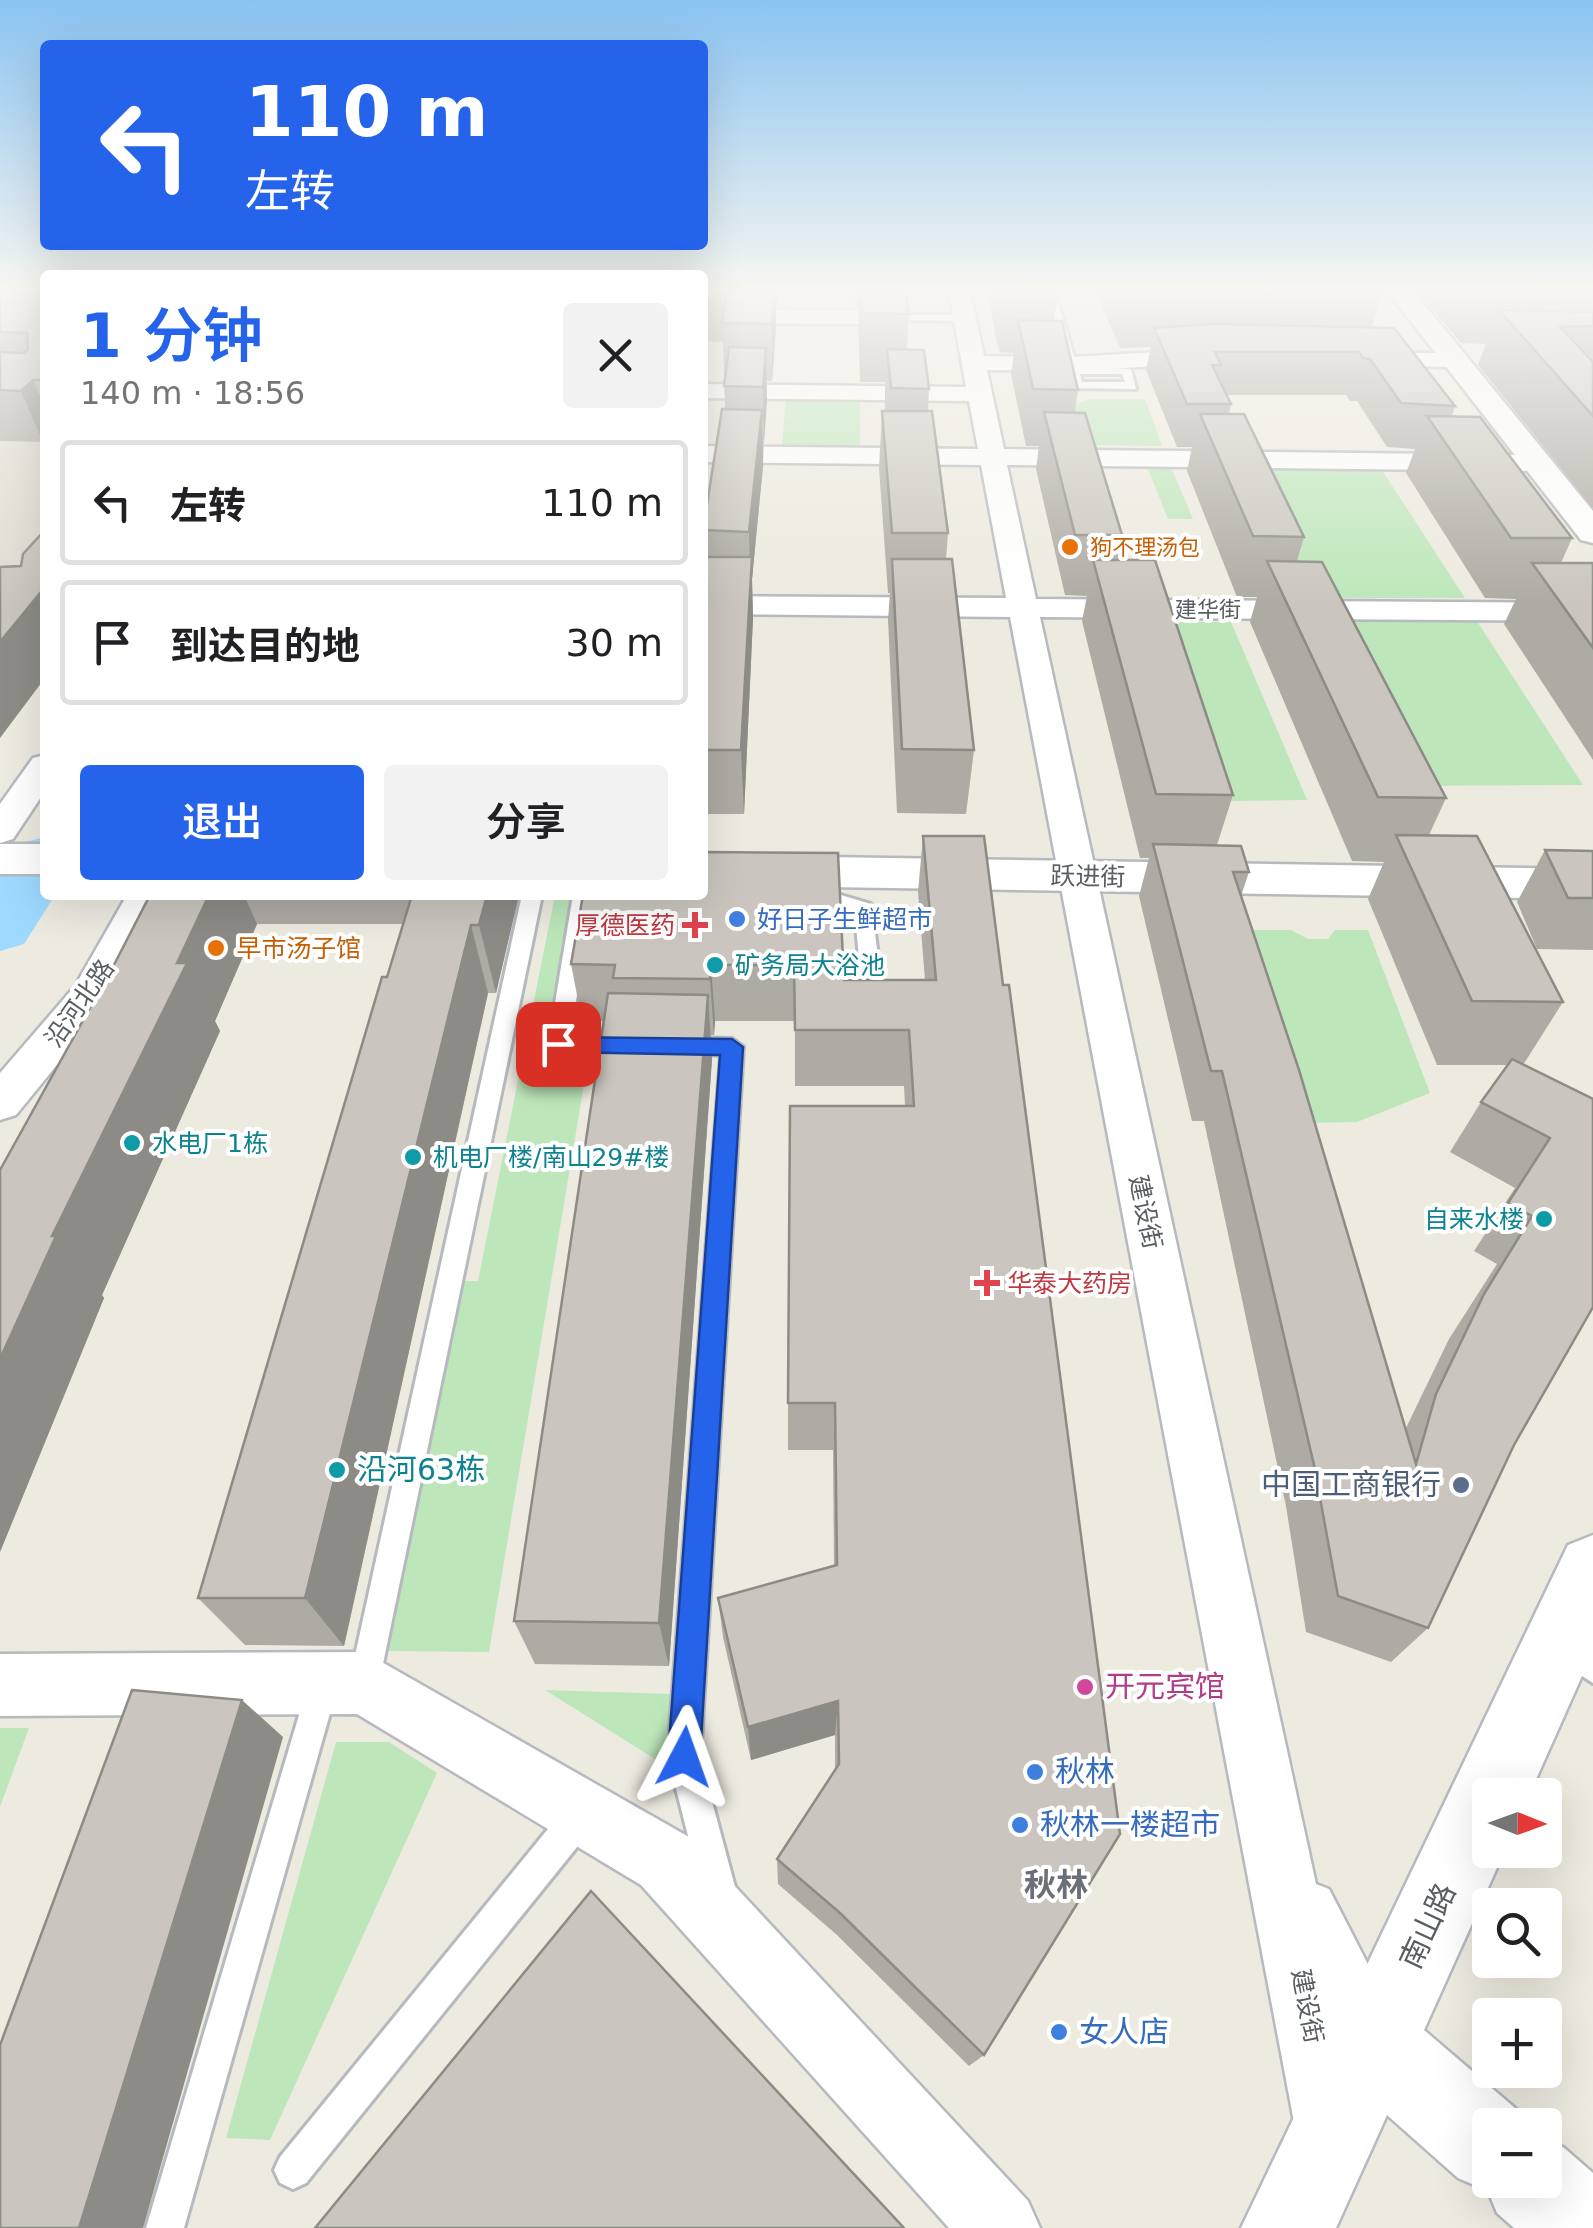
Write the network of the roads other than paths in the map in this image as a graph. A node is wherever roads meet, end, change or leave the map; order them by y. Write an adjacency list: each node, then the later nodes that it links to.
1 (980, 396): 4 (street, 建设街)
2 (1489, 396): 5 (street)
3 (708, 454): 4 (street)
4 (993, 457): 5 (street); 8 (street, 建设街)
5 (1538, 463): 6 (street)
6 (1593, 533)
7 (708, 605): 8 (street, 建华街)
8 (1023, 608): 9 (street, 建华街); 13 (street, 建设街)
9 (1593, 612)
10 (40, 778): 11 (street)
11 (12, 852)
12 (708, 871): 14 (street, 跃进街)
13 (1078, 876): 14 (street, 跃进街); 15 (street, 跃进街); 27 (street, 建设街)
14 (756, 881): 16 (lane); 20 (lane)
15 (1593, 884)
16 (708, 889)
17 (143, 900): 21 (street, 沿河北路)
18 (531, 900): 24 (lane)
19 (582, 900): 28 (lane)
20 (870, 971)
21 (0, 1102)
22 (1593, 1570): 23 (street, 南山路)
23 (1576, 1655): 29 (street, 南山路)
24 (344, 1683): 25 (street); 26 (street); 34 (lane)
25 (0, 1684)
26 (584, 1811): 28 (street); 32 (lane)
27 (1282, 1869): 29 (street); 31 (street, 建设街)
28 (730, 1934): 35 (street)
29 (1373, 2044): 30 (street); 31 (street, 南山路)
30 (1472, 2130)
31 (1332, 2132): 36 (street, 南山路)
32 (293, 2170)
33 (1551, 2198): 37 (street)
34 (165, 2228)
35 (1001, 2228)
36 (1288, 2228)
37 (1586, 2228)

